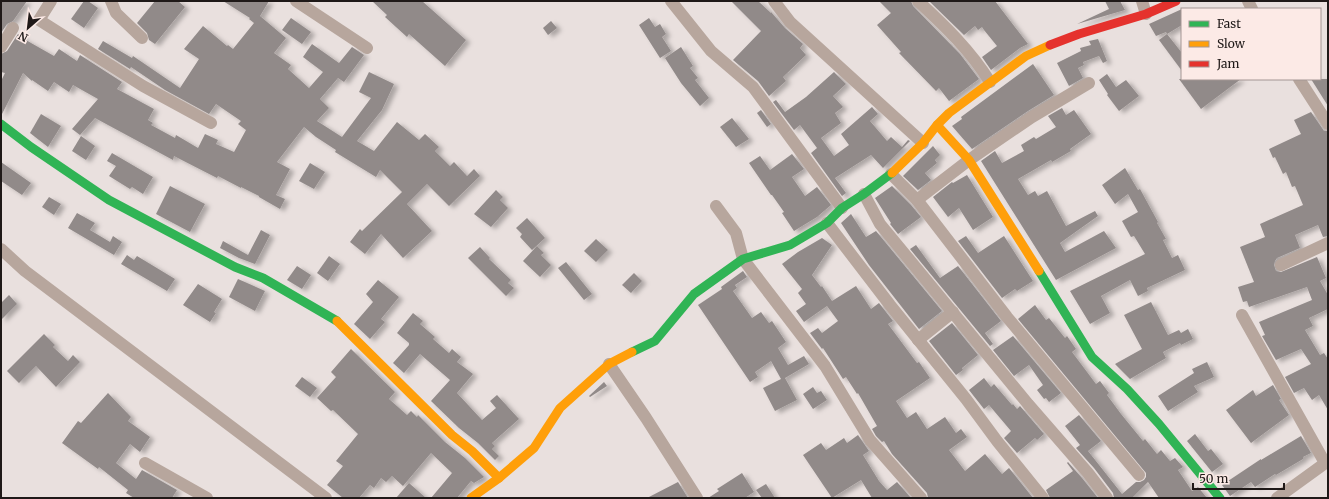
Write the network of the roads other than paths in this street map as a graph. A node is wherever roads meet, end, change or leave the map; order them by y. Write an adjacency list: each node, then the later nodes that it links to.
1 (51, 1): 17 (street)
2 (111, 1): 11 (street)
3 (296, 1): 13 (street)
4 (671, 1): 27 (street)
5 (774, 1): 21 (street)
6 (918, 1): 15 (street)
7 (1142, 1): 9 (street)
8 (1176, 1): 9 (street)
9 (1146, 14): 15 (street)
10 (13, 28): 12 (street)
11 (142, 38)
12 (1, 47)
13 (366, 48)
14 (1300, 80): 19 (street)
15 (990, 82): 20 (street)
16 (1089, 83): 22 (street)
17 (211, 123)
18 (1, 124): 40 (street)
19 (1328, 124)
20 (937, 125): 21 (street); 22 (street)
21 (923, 143): 23 (street)
22 (969, 160): 25 (street); 48 (street)
23 (891, 174): 24 (street); 25 (street)
24 (864, 194): 27 (street); 33 (street)
25 (917, 200): 39 (street)
26 (716, 206): 31 (street)
27 (842, 208): 28 (street)
28 (827, 223): 31 (street); 35 (street)
29 (1328, 242): 32 (street)
30 (1, 249): 42 (street)
31 (743, 259): 36 (street); 45 (street)
32 (1281, 265)
33 (953, 312): 35 (street); 47 (street)
34 (1242, 314): 37 (street)
35 (918, 340): 46 (street)
36 (608, 364): 40 (street); 44 (street)
37 (1327, 462): 49 (street)
38 (145, 463): 41 (street)
39 (1139, 475)
40 (499, 478): 43 (street)
41 (207, 498)
42 (326, 498)
43 (471, 498)
44 (697, 498)
45 (921, 498)
46 (1042, 498)
47 (1107, 498)
48 (1220, 498)
49 (1277, 498)

